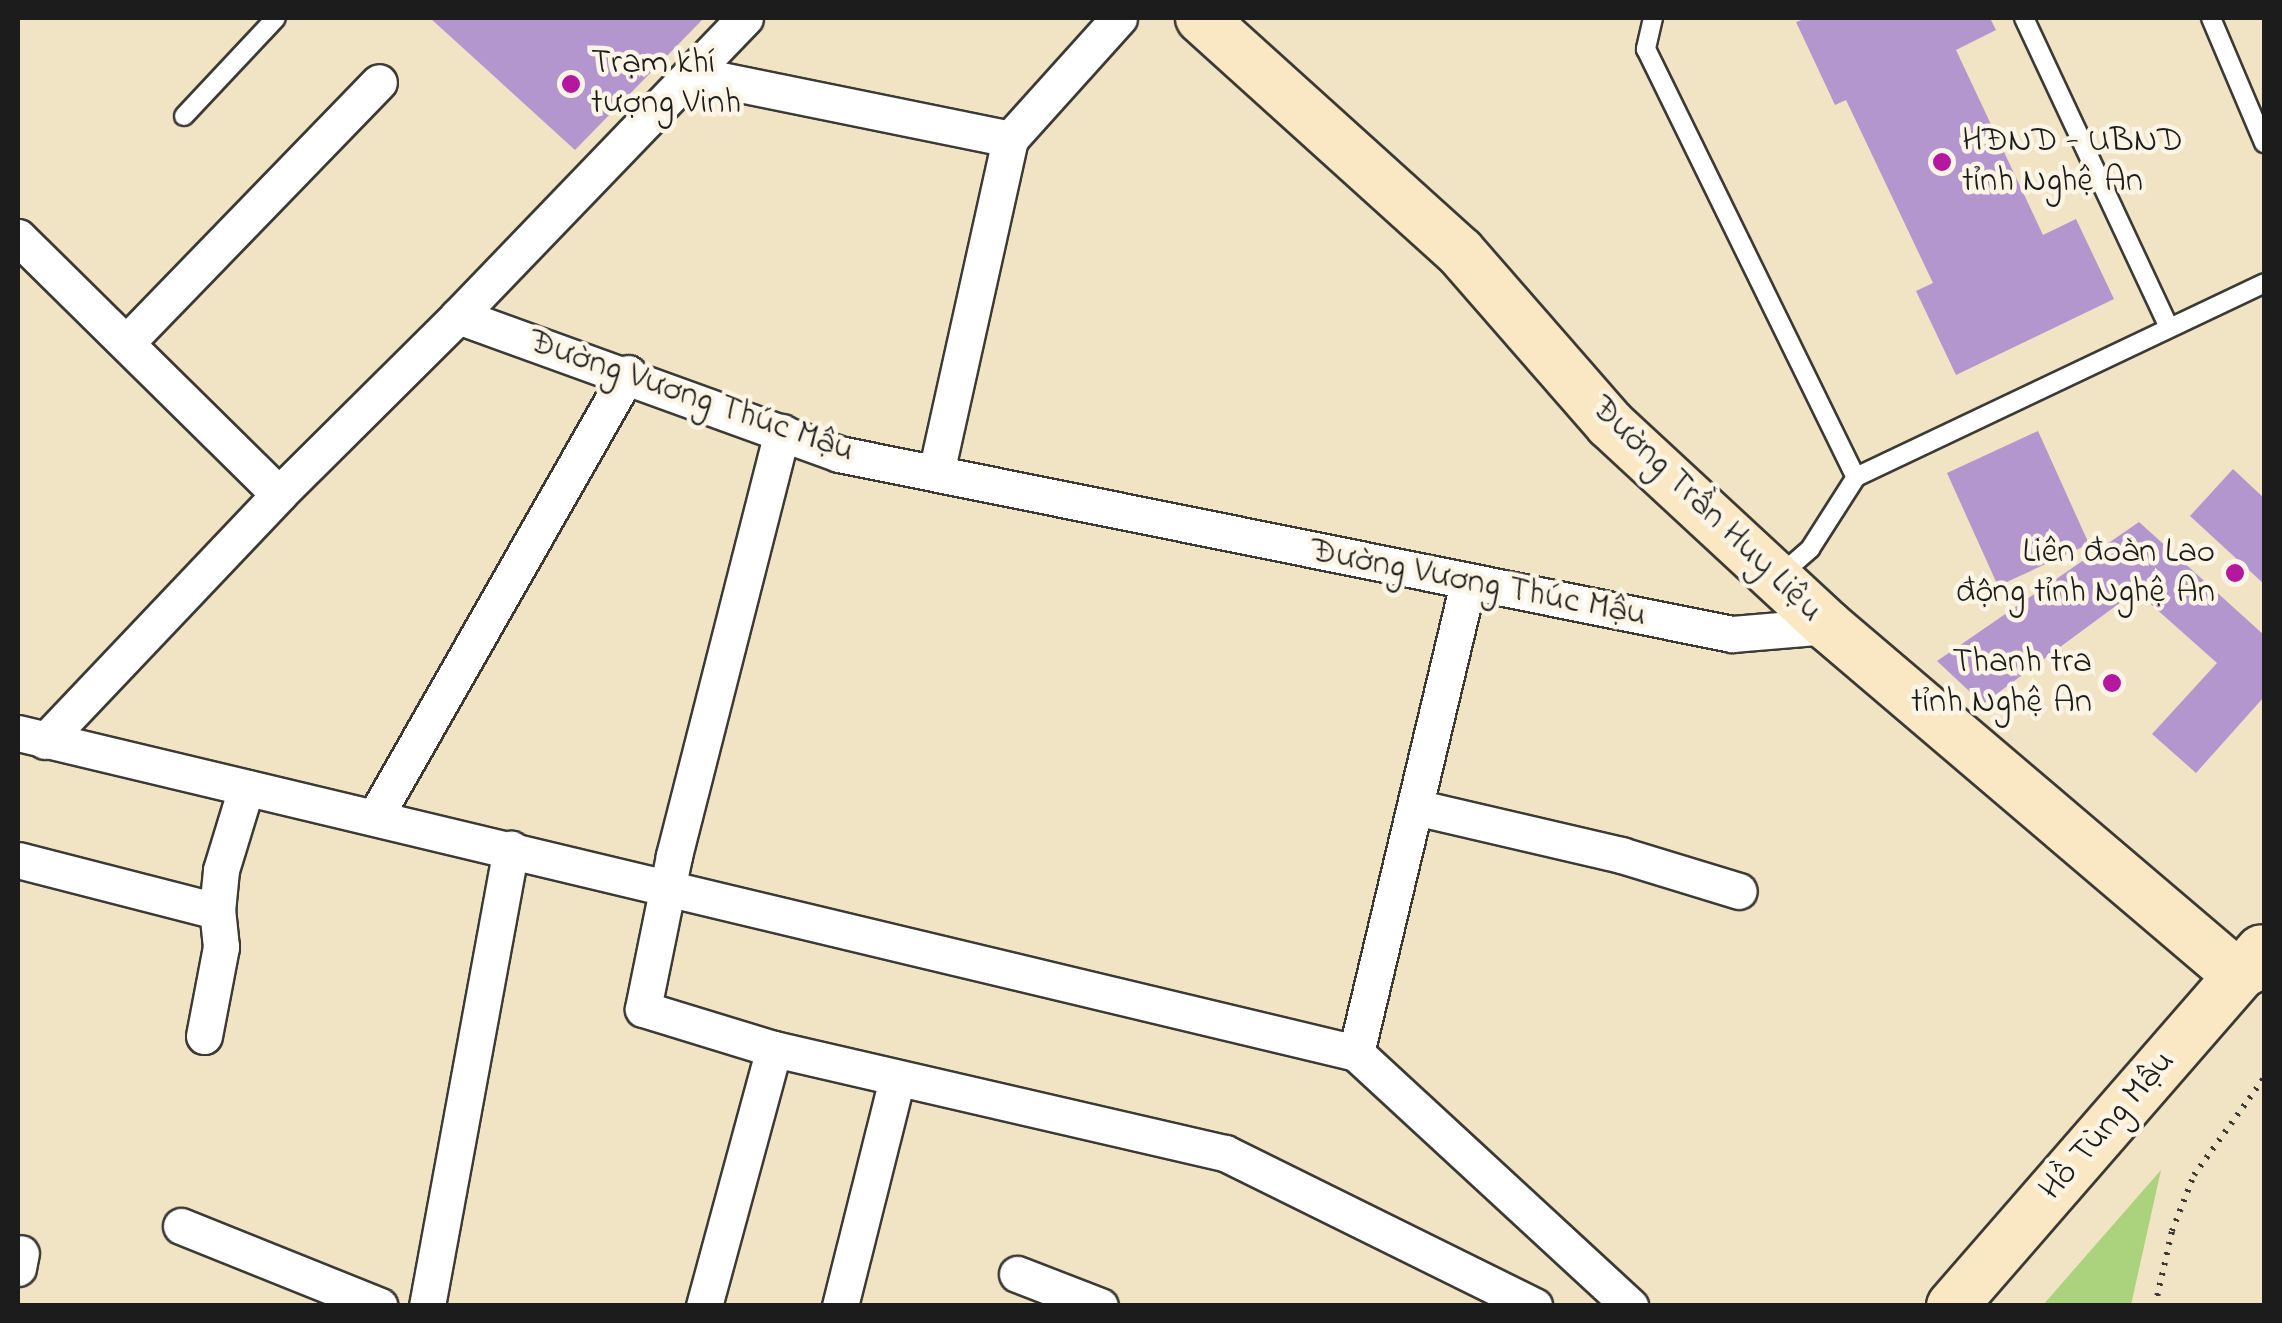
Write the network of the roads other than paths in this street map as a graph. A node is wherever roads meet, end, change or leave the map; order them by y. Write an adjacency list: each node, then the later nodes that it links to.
1 (276, 18): 10 (lane)
2 (745, 18): 8 (street)
3 (1119, 18): 11 (street)
4 (1200, 18): 23 (street, Đường Trần Huy Liệu)
5 (1653, 18): 21 (lane)
6 (2024, 18): 16 (lane)
7 (2211, 18): 12 (lane)
8 (691, 74): 11 (street); 15 (street)
9 (379, 82): 17 (street)
10 (184, 116)
11 (1010, 139): 20 (street)
12 (2264, 143)
13 (18, 237): 17 (street)
14 (2264, 282): 16 (lane)
15 (458, 316): 18 (street, Đường Vương Thúc Mậu); 22 (street)
16 (2168, 326): 21 (lane)
17 (128, 340): 22 (street)
18 (628, 372): 19 (street, Đường Vương Thúc Mậu); 29 (street)
19 (782, 432): 20 (street, Đường Vương Thúc Mậu); 32 (street)
20 (936, 473): 24 (street, Đường Vương Thúc Mậu)
21 (1856, 477): 23 (lane)
22 (279, 494): 26 (street)
23 (1778, 578): 25 (street, Đường Trần Huy Liệu)
24 (1468, 583): 25 (street, Đường Vương Thúc Mậu); 28 (street)
25 (1828, 626): 35 (street, Đường Trần Huy Liệu)
26 (31, 737): 27 (street)
27 (246, 788): 29 (street); 34 (street)
28 (1415, 807): 33 (street); 38 (street)
29 (375, 817): 30 (street)
30 (511, 849): 32 (street); 43 (street)
31 (18, 860): 34 (street)
32 (667, 888): 37 (street); 38 (street)
33 (1740, 892)
34 (218, 911): 36 (street)
35 (2256, 961): 49 (street, Hồ Tùng Mậu)
36 (204, 1036)
37 (774, 1049): 39 (street); 44 (street)
38 (1356, 1053): 48 (street)
39 (897, 1079): 45 (street); 47 (street)
40 (182, 1226): 42 (street)
41 (1017, 1274): 46 (street)
42 (380, 1306)
43 (427, 1306)
44 (704, 1306)
45 (840, 1306)
46 (1100, 1306)
47 (1534, 1306)
48 (1630, 1306)
49 (1952, 1306)

